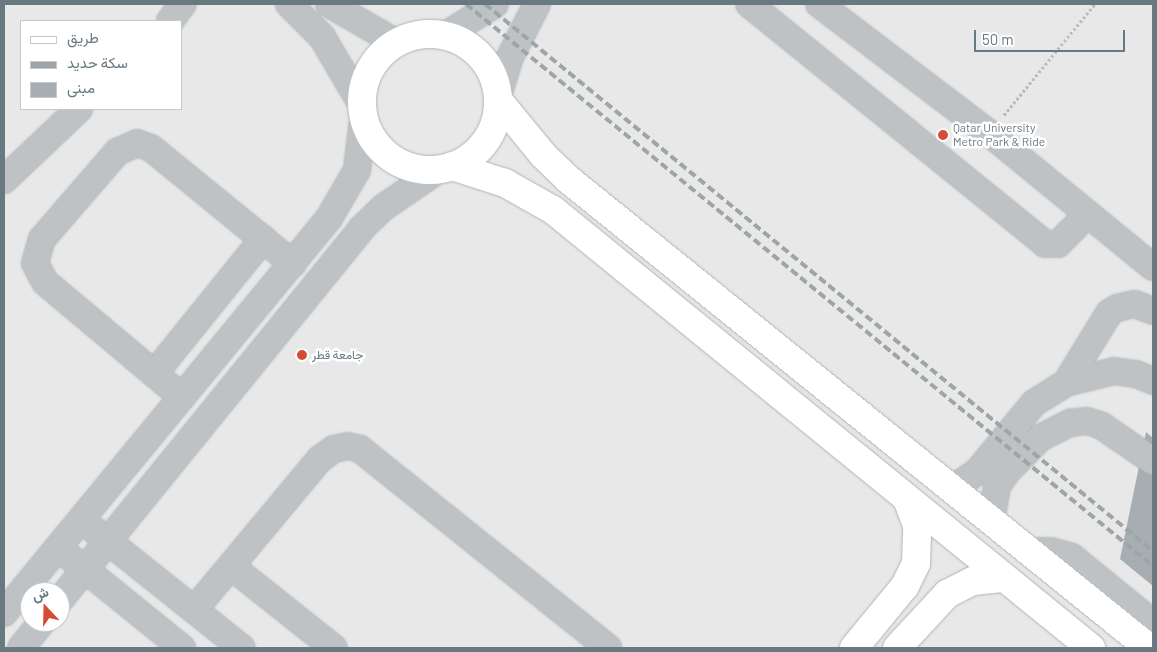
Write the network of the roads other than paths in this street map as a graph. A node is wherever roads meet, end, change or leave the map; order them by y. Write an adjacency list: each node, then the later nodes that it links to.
1 (183, 4): 8 (street)
2 (289, 4): 13 (street)
3 (329, 4): 10 (street)
4 (495, 4): 9 (street)
5 (537, 4): 11 (street)
6 (749, 4): 16 (street)
7 (819, 4): 19 (street)
8 (171, 20)
9 (444, 36): 10 (main road); 11 (main road)
10 (397, 43): 13 (main road)
11 (498, 98): 14 (main road); 27 (main road)
12 (78, 110): 15 (street)
13 (363, 112): 14 (main road); 18 (street)
14 (445, 168): 20 (street); 28 (main road)
15 (4, 180)
16 (1076, 226)
17 (263, 239): 18 (street); 22 (street); 22 (street)
18 (296, 260): 20 (street); 25 (street)
19 (1153, 267)
20 (324, 275): 31 (street)
21 (1153, 310): 24 (street)
22 (154, 374): 25 (street)
23 (1153, 381): 24 (street)
24 (1066, 383): 27 (street)
25 (182, 397): 29 (street)
26 (1153, 461): 30 (street)
27 (948, 486): 30 (main road)
28 (908, 501): 36 (main road); 47 (main road)
29 (80, 519): 31 (street); 32 (street)
30 (991, 521): 33 (main road)
31 (108, 541): 35 (street); 38 (street)
32 (57, 547): 35 (street); 39 (street)
33 (1028, 551): 40 (street); 50 (main road)
34 (232, 567): 38 (street); 45 (street); 46 (street)
35 (85, 569): 37 (street); 43 (street)
36 (1002, 578): 48 (main road); 49 (main road)
37 (70, 588)
38 (194, 610): 44 (street)
39 (4, 613)
40 (1153, 623)
41 (34, 632): 42 (street)
42 (21, 648)
43 (182, 648)
44 (242, 648)
45 (334, 648)
46 (608, 648)
47 (854, 648)
48 (897, 648)
49 (1091, 648)
50 (1149, 648)

